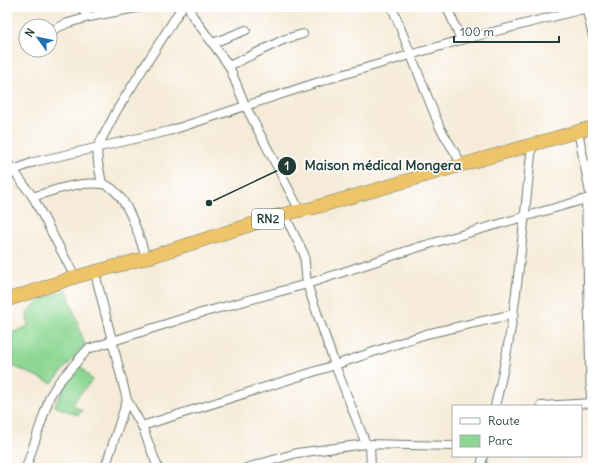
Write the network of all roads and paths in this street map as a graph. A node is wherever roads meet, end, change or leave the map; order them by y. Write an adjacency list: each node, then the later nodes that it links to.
1 (80, 7): 8 (street)
2 (141, 7): 8 (street)
3 (182, 7): 21 (street)
4 (189, 7): 14 (street)
5 (392, 7): 15 (street)
6 (447, 7): 13 (street)
7 (587, 7): 12 (street); 13 (street)
8 (89, 17): 9 (street)
9 (58, 27)
10 (246, 30): 14 (street)
11 (303, 34): 16 (street)
12 (593, 36)
13 (461, 40): 15 (street)
14 (213, 44): 16 (street)
15 (410, 56): 17 (street); 23 (street)
16 (230, 66): 17 (street)
17 (245, 105): 21 (street); 28 (street)
18 (593, 127): 19 (highway, RN2)
19 (578, 131): 20 (highway, RN2); 27 (street)
20 (532, 146): 23 (highway, RN2); 30 (street)
21 (97, 148): 24 (street); 25 (street)
22 (7, 162): 24 (street)
23 (463, 166): 28 (highway, RN2)
24 (10, 172): 26 (street)
25 (102, 184): 26 (street); 31 (street)
26 (33, 197): 33 (street)
27 (590, 198): 30 (street); 35 (street)
28 (300, 211): 29 (highway, RN2)
29 (284, 214): 31 (highway, RN2); 34 (street)
30 (524, 218): 34 (street); 37 (street)
31 (146, 258): 32 (highway, RN2)
32 (95, 273): 33 (highway, RN2); 38 (street)
33 (75, 277): 36 (highway, RN2)
34 (307, 284): 38 (street); 39 (street)
35 (591, 291): 41 (street)
36 (7, 300)
37 (514, 314): 39 (street); 42 (street)
38 (113, 340): 40 (street); 48 (street)
39 (335, 365): 44 (street); 45 (street)
40 (128, 400): 44 (street); 49 (street)
41 (592, 403): 43 (street)
42 (495, 405)
43 (558, 405)
44 (142, 426): 50 (street)
45 (368, 444): 46 (street); 51 (street); 52 (street)
46 (452, 446)
47 (483, 457): 53 (street)
48 (26, 468)
49 (105, 468)
50 (158, 468)
51 (246, 468)
52 (371, 468)
53 (481, 468)

